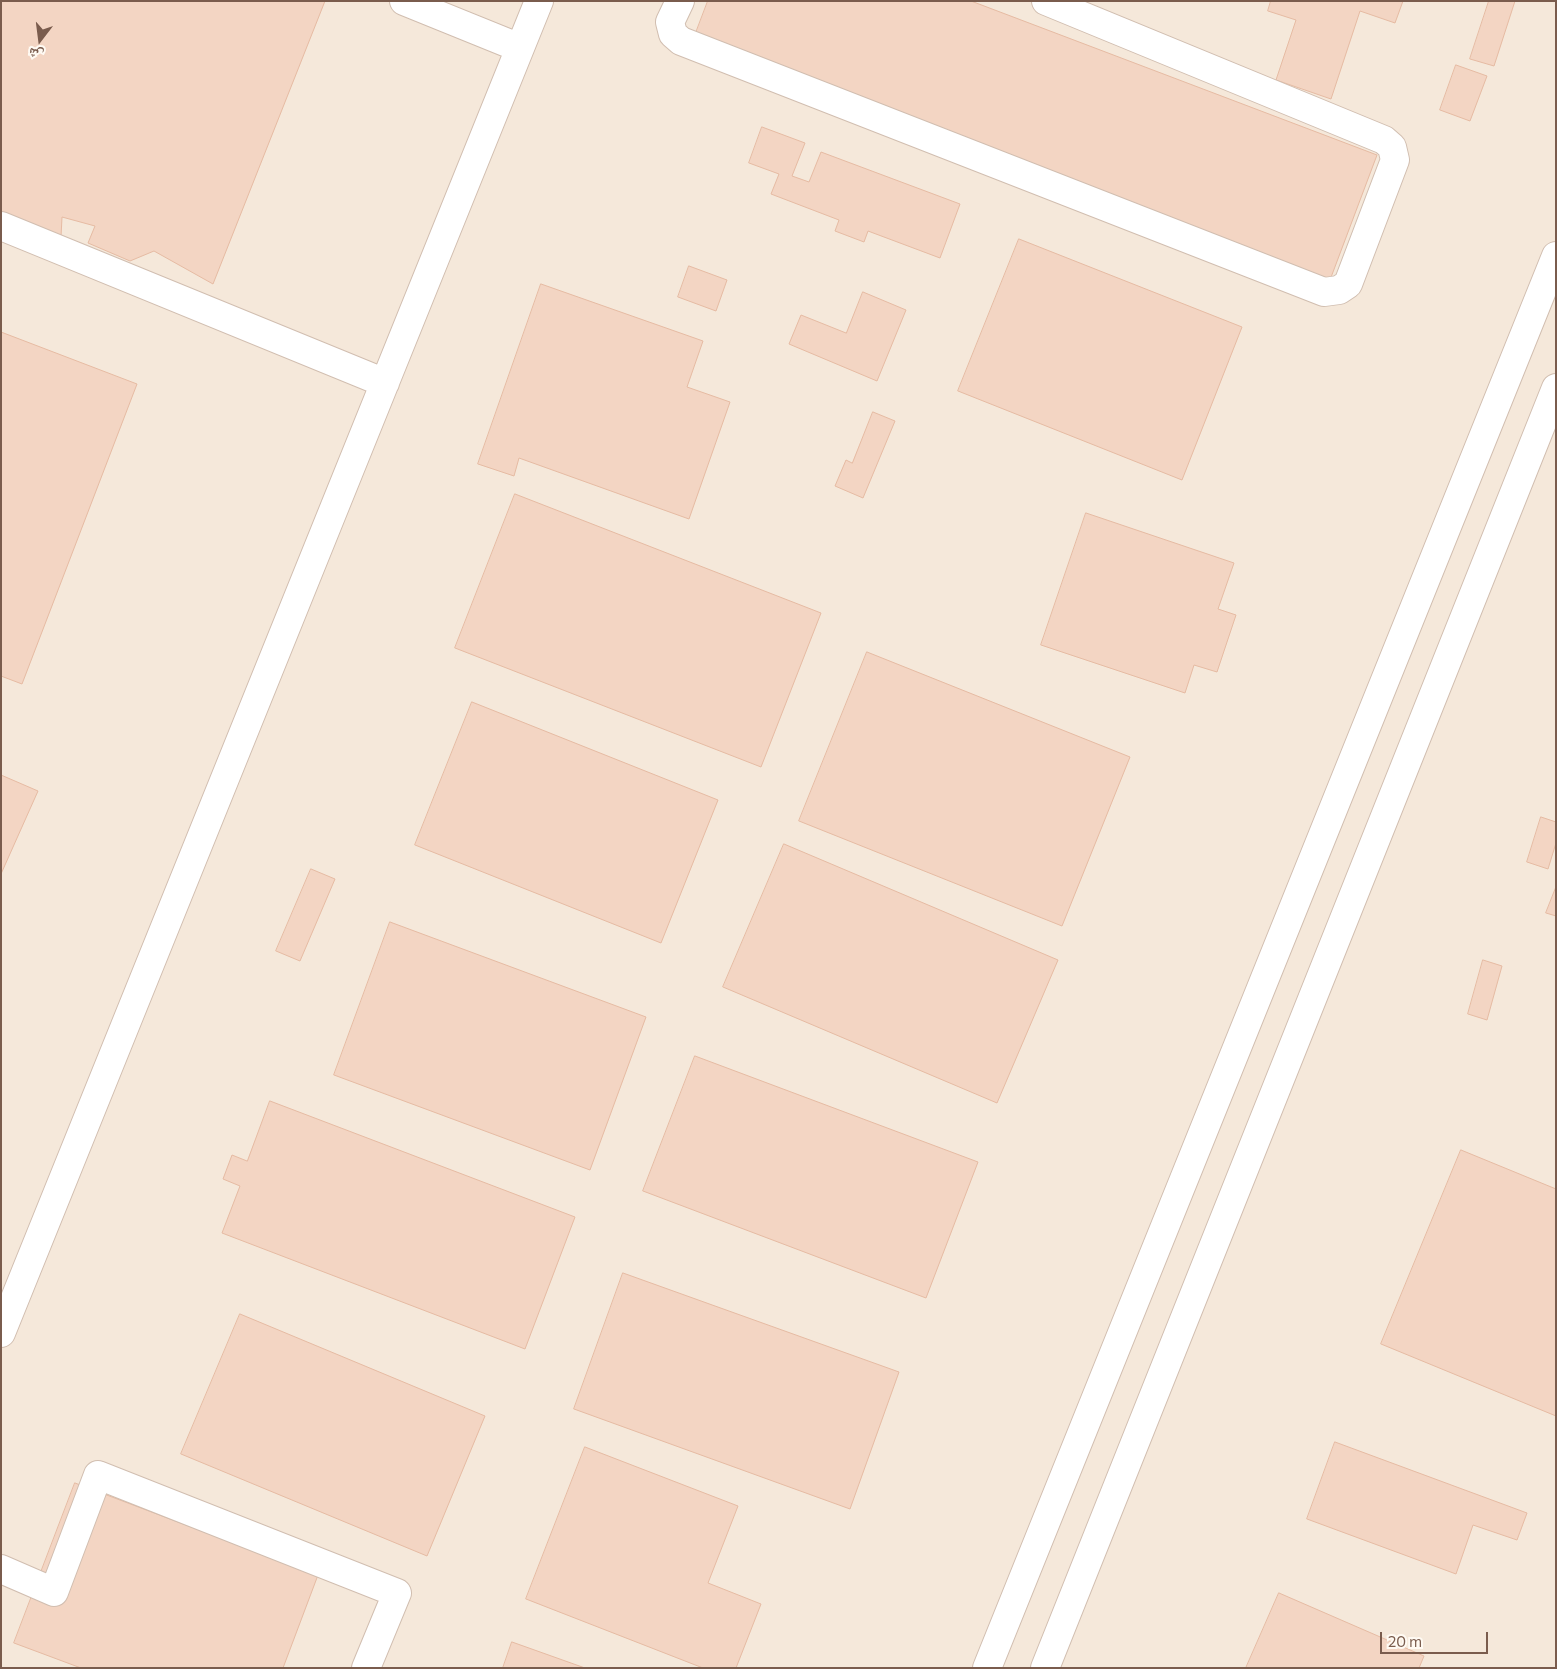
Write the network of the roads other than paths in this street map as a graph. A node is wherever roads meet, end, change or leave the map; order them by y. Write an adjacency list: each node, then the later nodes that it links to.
1 (404, 1): 5 (lane)
2 (539, 1): 5 (lane)
3 (680, 1): 4 (lane)
4 (1046, 1)
5 (520, 48): 8 (lane)
6 (1, 226): 8 (lane)
7 (1556, 256): 13 (lane)
8 (385, 383): 10 (lane)
9 (1556, 388): 14 (lane)
10 (1, 1334)
11 (1, 1570): 12 (lane)
12 (366, 1668)
13 (987, 1668)
14 (1046, 1668)

